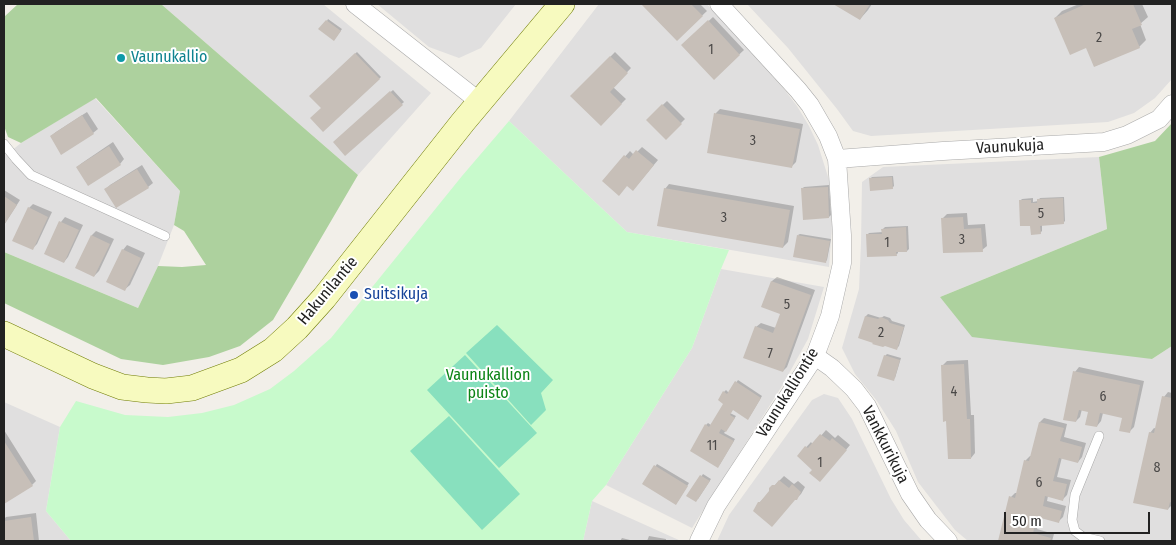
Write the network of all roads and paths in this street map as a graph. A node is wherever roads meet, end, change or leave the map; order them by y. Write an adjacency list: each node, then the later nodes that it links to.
1 (355, 4): 4 (street)
2 (562, 4): 4 (main road, Hakunilantie)
3 (719, 4): 7 (street, Vaunukalliontie)
4 (480, 102): 9 (main road, Hakunilantie)
5 (1172, 104): 7 (street, Vaunukuja)
6 (4, 144): 8 (lane)
7 (837, 158): 10 (street, Vaunukalliontie)
8 (165, 236)
9 (4, 334)
10 (815, 356): 12 (street, Vaunukalliontie); 13 (street, Vankkurikuja)
11 (1099, 436): 14 (lane)
12 (699, 541)
13 (948, 541)
14 (1100, 541)

